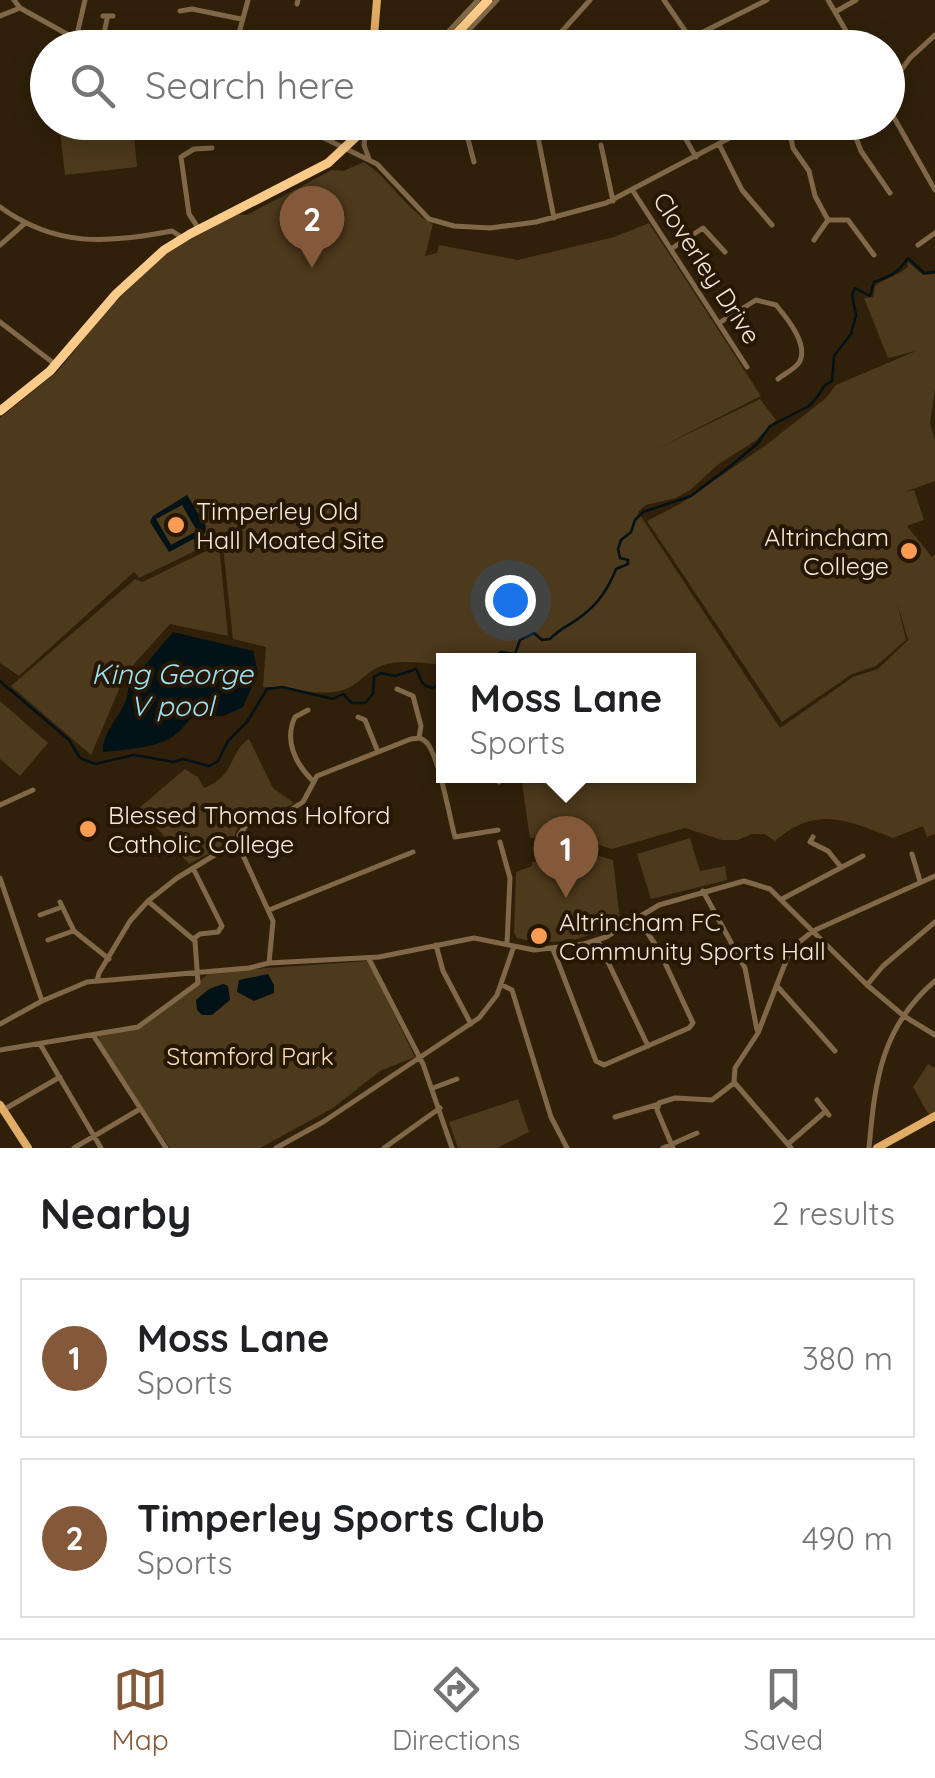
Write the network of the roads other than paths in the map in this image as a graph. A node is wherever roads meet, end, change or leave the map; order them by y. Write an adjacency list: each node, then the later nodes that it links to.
1 (14, 0): 13 (street)
2 (84, 0): 20 (street)
3 (248, 0): 18 (street)
4 (377, 0): 23 (main road)
5 (478, 0): 24 (street)
6 (488, 0): 25 (highway)
7 (497, 0): 26 (street)
8 (590, 0): 27 (street)
9 (664, 0): 28 (street)
10 (767, 0): 29 (street)
11 (828, 0): 15 (street)
12 (856, 0): 15 (street)
13 (20, 8): 16 (street); 19 (street)
14 (180, 11): 18 (street)
15 (836, 12): 30 (street)
16 (0, 16)
17 (108, 17): 21 (street)
18 (241, 18): 22 (street)
19 (60, 30)
20 (78, 30)
21 (105, 30)
22 (239, 30)
23 (375, 30)
24 (450, 30)
25 (460, 30)
26 (469, 30)
27 (562, 30)
28 (685, 30)
29 (706, 30)
30 (846, 30)
31 (935, 35): 32 (street)
32 (905, 65)
33 (905, 137): 51 (street)
34 (323, 140): 46 (street); 50 (street)
35 (353, 140): 46 (highway)
36 (365, 140): 48 (street)
37 (468, 140): 49 (street)
38 (539, 140): 56 (street)
39 (686, 140): 47 (street)
40 (727, 140): 43 (street)
41 (791, 140): 57 (street)
42 (857, 140): 53 (street)
43 (719, 144): 47 (street); 59 (street)
44 (602, 145): 54 (street)
45 (212, 148): 60 (street)
46 (346, 148): 48 (street); 50 (highway)
47 (696, 157): 52 (street)
48 (370, 159): 56 (street)
49 (474, 162)
50 (328, 163): 60 (highway)
51 (935, 190)
52 (632, 191): 54 (street); 67 (street, Cloverley Drive)
53 (890, 193)
54 (613, 200): 56 (street)
55 (0, 206): 58 (street)
56 (554, 218)
57 (828, 220): 63 (street); 68 (street)
58 (25, 223): 62 (street); 64 (street)
59 (772, 225)
60 (198, 229): 62 (highway)
61 (933, 235): 65 (street); 66 (street)
62 (182, 238): 72 (highway)
63 (814, 240)
64 (0, 244)
65 (918, 245)
66 (934, 245)
67 (671, 249): 69 (street); 71 (street, Cloverley Drive)
68 (875, 251)
69 (725, 252)
70 (0, 322): 72 (street)
71 (719, 323): 73 (street, Cloverley Drive); 74 (street)
72 (56, 365): 75 (highway)
73 (748, 366)
74 (778, 379)
75 (0, 411)
76 (397, 689): 79 (street)
77 (308, 710): 82 (street)
78 (358, 717): 80 (street)
79 (419, 738): 80 (street); 81 (street)
80 (378, 752): 82 (street)
81 (436, 758)
82 (312, 780): 101 (street)
83 (444, 783): 86 (street)
84 (33, 790): 85 (street)
85 (0, 805)
86 (498, 830)
87 (813, 838): 93 (street)
88 (500, 842): 110 (street)
89 (224, 850): 94 (street)
90 (412, 852): 101 (street)
91 (912, 854): 97 (street)
92 (863, 856): 93 (street)
93 (842, 867): 99 (street)
94 (193, 868): 100 (street); 107 (street)
95 (935, 876): 97 (street)
96 (0, 878): 122 (street)
97 (920, 881): 106 (street)
98 (703, 891): 99 (street); 103 (street); 126 (street)
99 (782, 899): 106 (street)
100 (148, 900): 107 (street); 114 (street)
101 (269, 910): 115 (street)
102 (40, 915): 105 (street)
103 (636, 916): 109 (street); 130 (street)
104 (935, 922): 120 (street)
105 (74, 930): 108 (street); 114 (street)
106 (813, 931): 120 (street); 121 (street)
107 (193, 939): 116 (street)
108 (48, 940)
109 (598, 941): 112 (street); 130 (street)
110 (510, 945): 111 (street); 112 (street); 119 (street)
111 (436, 946): 113 (street); 125 (street)
112 (553, 949): 130 (street)
113 (368, 958): 115 (street); 133 (street)
114 (108, 959): 117 (street)
115 (269, 962): 116 (street)
116 (200, 972): 117 (street); 127 (street)
117 (98, 981): 122 (street)
118 (935, 982): 123 (street)
119 (502, 985): 125 (street); 156 (street)
120 (868, 985): 123 (street)
121 (777, 986): 126 (street); 132 (street)
122 (42, 1001): 124 (street)
123 (904, 1016): 128 (street); 158 (street)
124 (0, 1024)
125 (472, 1024): 133 (street)
126 (758, 1033): 136 (street)
127 (92, 1035): 129 (street); 142 (street)
128 (935, 1035)
129 (40, 1044): 131 (street); 134 (street)
130 (648, 1046)
131 (0, 1050)
132 (835, 1051)
133 (420, 1058): 137 (street); 153 (street)
134 (60, 1077): 140 (street); 146 (street)
135 (457, 1079): 137 (street)
136 (734, 1082): 139 (street); 148 (street)
137 (433, 1088): 141 (street)
138 (817, 1100): 148 (street)
139 (657, 1105): 144 (street); 147 (street)
140 (2, 1108): 149 (main road)
141 (440, 1108): 154 (street); 155 (street)
142 (140, 1109): 146 (street); 152 (street)
143 (935, 1116): 159 (main road)
144 (616, 1117)
145 (696, 1134): 147 (street)
146 (94, 1136): 150 (street); 151 (street)
147 (672, 1146): 157 (street)
148 (789, 1146)
149 (28, 1148)
150 (74, 1148)
151 (101, 1148)
152 (166, 1148)
153 (276, 1148)
154 (384, 1148)
155 (452, 1148)
156 (567, 1148)
157 (663, 1148)
158 (869, 1148)
159 (877, 1148)

